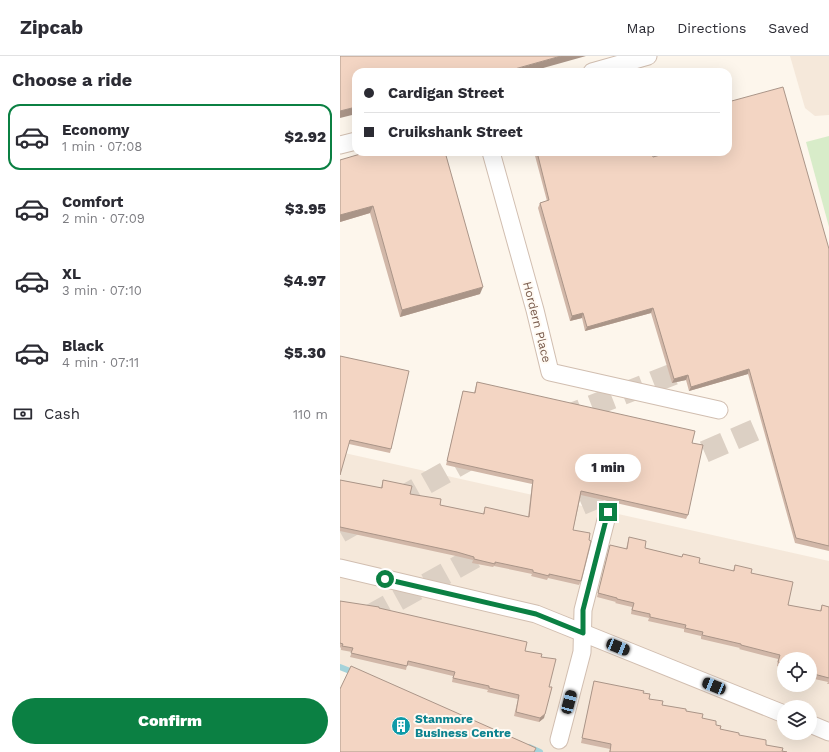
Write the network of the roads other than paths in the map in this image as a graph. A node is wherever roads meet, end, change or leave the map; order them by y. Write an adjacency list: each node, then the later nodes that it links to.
1 (648, 56): 2 (street)
2 (606, 68)
3 (352, 142): 4 (street)
4 (340, 145)
5 (492, 156): 6 (street, Hordern Place)
6 (719, 410)
7 (608, 512): 9 (street)
8 (340, 568): 9 (street)
9 (583, 633): 10 (street); 13 (street)
10 (777, 711)
11 (817, 727): 12 (street)
12 (829, 732)
13 (559, 740)

